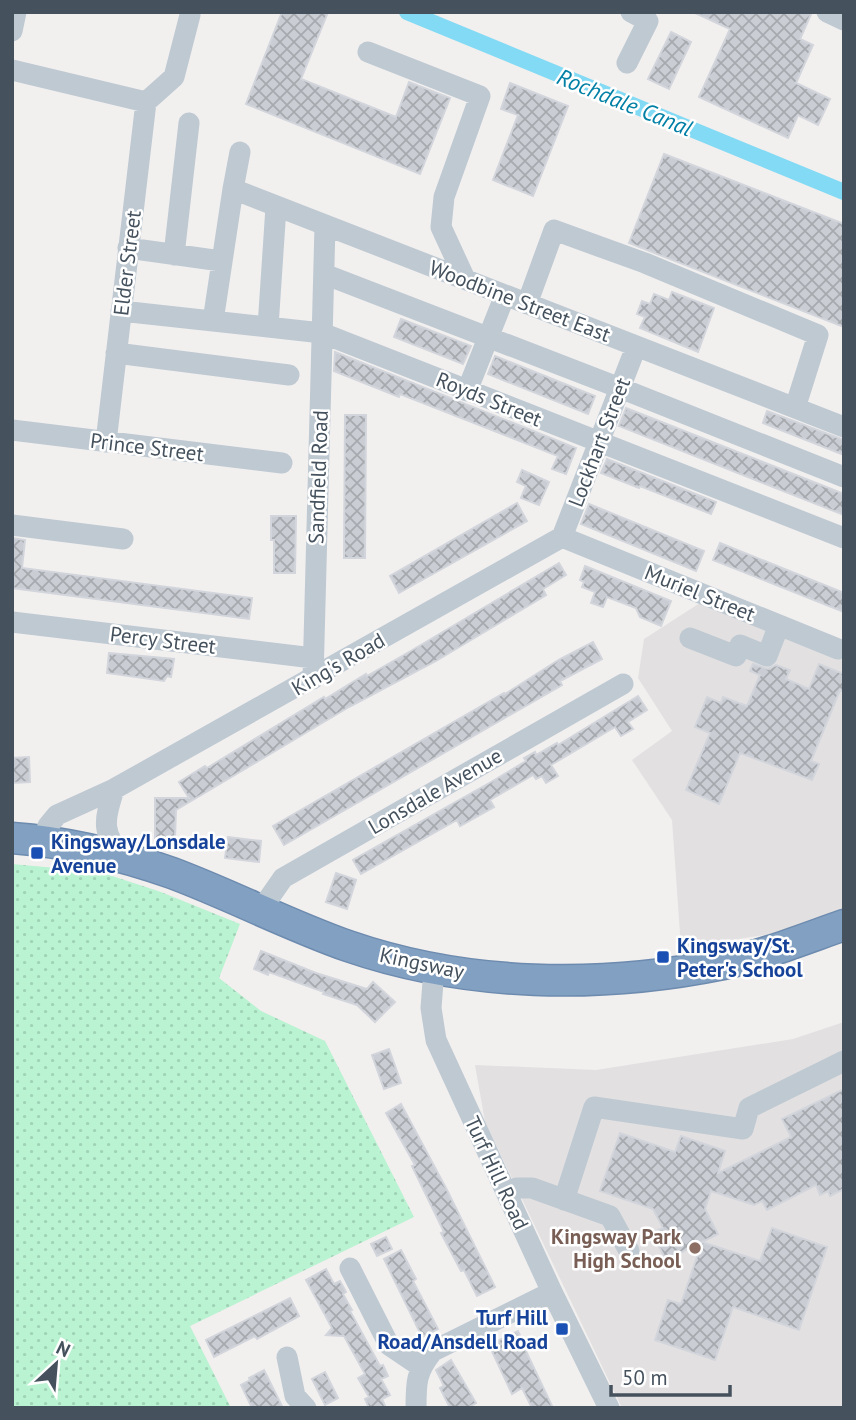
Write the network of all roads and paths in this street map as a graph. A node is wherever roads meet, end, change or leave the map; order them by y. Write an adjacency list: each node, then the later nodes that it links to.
1 (16, 12): 6 (street)
2 (631, 12): 8 (street)
3 (827, 12): 5 (street)
4 (190, 15): 10 (street)
5 (844, 20)
6 (12, 31)
7 (368, 52): 20 (street)
8 (626, 63)
9 (12, 70): 10 (street)
10 (153, 96): 16 (street, Elder Street)
11 (189, 122): 17 (street)
12 (240, 152): 13 (street)
13 (233, 189): 14 (street, Woodbine Street East); 18 (street)
14 (276, 207): 15 (street, Woodbine Street East); 25 (street)
15 (325, 226): 19 (street, Sandfield Road); 20 (street, Woodbine Street East)
16 (128, 248): 17 (street); 23 (street, Elder Street)
17 (174, 255): 18 (street)
18 (221, 261): 24 (street)
19 (324, 274): 26 (street, Sandfield Road); 27 (street)
20 (465, 279): 21 (street, Woodbine Street East)
21 (505, 295): 22 (street, Woodbine Street East); 27 (street)
22 (527, 304): 28 (street, Woodbine Street East); 33 (street)
23 (121, 311): 24 (street, Royds Street); 29 (street, Elder Street)
24 (214, 321): 25 (street, Royds Street)
25 (268, 327): 26 (street, Royds Street)
26 (322, 333): 32 (street, Royds Street); 48 (street, Sandfield Road)
27 (488, 337): 31 (street); 32 (street)
28 (636, 346): 31 (street, Lockhart Street); 33 (street, Woodbine Street East)
29 (116, 353): 30 (street); 36 (street, Elder Street)
30 (289, 375)
31 (620, 387): 37 (street, Lockhart Street); 39 (street)
32 (467, 391): 37 (street, Royds Street)
33 (795, 408): 34 (street, Woodbine Street East)
34 (844, 427)
35 (12, 430): 36 (street, Prince Street)
36 (106, 442): 38 (street, Prince Street)
37 (598, 443): 41 (street, Lockhart Street); 42 (street, Royds Street)
38 (282, 463)
39 (844, 477)
40 (12, 525): 43 (street)
41 (562, 537): 45 (street, Muriel Street); 48 (street, King's Road)
42 (844, 538)
43 (124, 539)
44 (12, 622): 48 (street, Percy Street)
45 (779, 625): 46 (street); 47 (street, Muriel Street)
46 (690, 638)
47 (838, 649)
48 (313, 668): 50 (street, King's Road)
49 (623, 684): 54 (street, Lonsdale Avenue)
50 (114, 789): 52 (street, King's Road); 53 (street)
51 (12, 838): 52 (highway, Kingsway)
52 (43, 840): 53 (highway, Kingsway)
53 (123, 858): 54 (highway, Kingsway)
54 (260, 911): 56 (highway, Kingsway)
55 (844, 925): 56 (highway, Kingsway)
56 (434, 969): 58 (street, Turf Hill Road)
57 (844, 1061): 59 (street)
58 (507, 1193): 59 (street); 62 (street, Turf Hill Road)
59 (564, 1200): 60 (street)
60 (629, 1251)
61 (350, 1268): 64 (street)
62 (552, 1292): 64 (street); 67 (street, Turf Hill Road)
63 (288, 1357): 65 (street)
64 (420, 1366): 66 (street)
65 (306, 1408)
66 (416, 1408)
67 (609, 1408)

